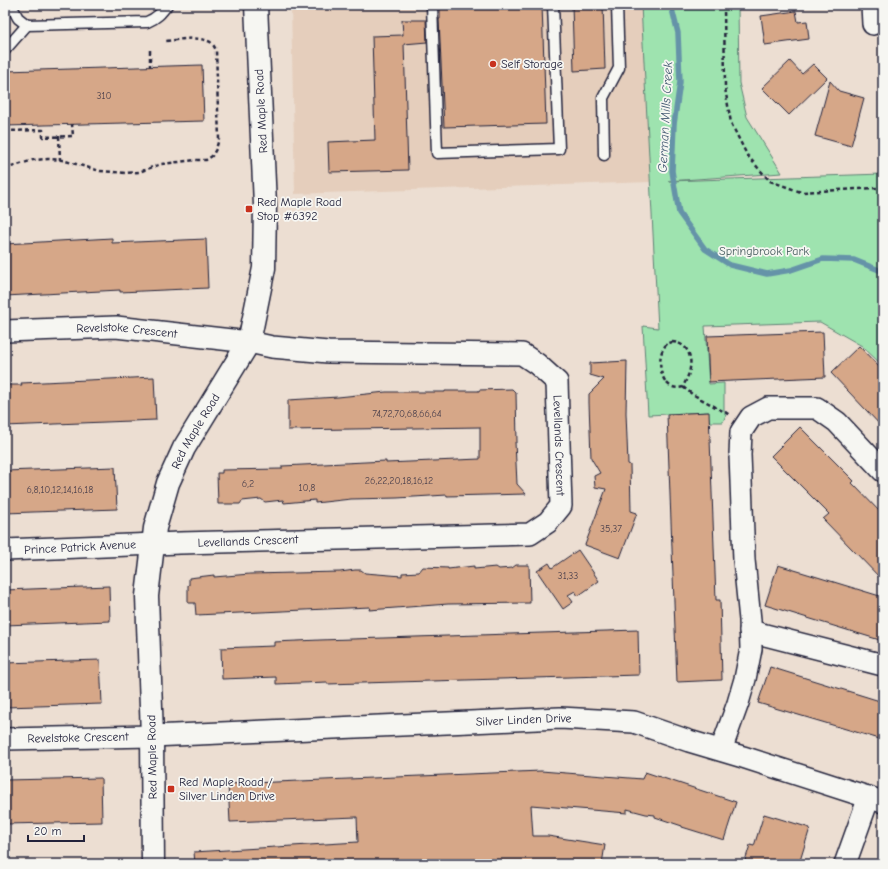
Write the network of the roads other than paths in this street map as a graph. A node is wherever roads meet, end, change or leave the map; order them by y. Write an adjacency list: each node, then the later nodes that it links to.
1 (11, 5): 7 (lane)
2 (166, 5): 7 (lane)
3 (256, 5): 11 (street, Red Maple Road)
4 (432, 5): 5 (lane)
5 (554, 5)
6 (617, 5): 9 (lane)
7 (27, 25): 8 (lane)
8 (5, 50)
9 (604, 155)
10 (5, 331): 11 (street, Revelstoke Crescent)
11 (249, 342): 13 (street, Red Maple Road); 13 (street, Levellands Crescent)
12 (883, 470): 15 (street)
13 (154, 544): 14 (street, Prince Patrick Avenue); 17 (street, Red Maple Road)
14 (5, 550)
15 (750, 631): 16 (street); 19 (street)
16 (883, 665)
17 (152, 736): 18 (street, Revelstoke Crescent); 19 (street, Silver Linden Drive); 21 (street, Red Maple Road)
18 (5, 739)
19 (721, 750): 20 (street, Silver Linden Drive)
20 (876, 800): 22 (street)
21 (153, 864)
22 (845, 864)

